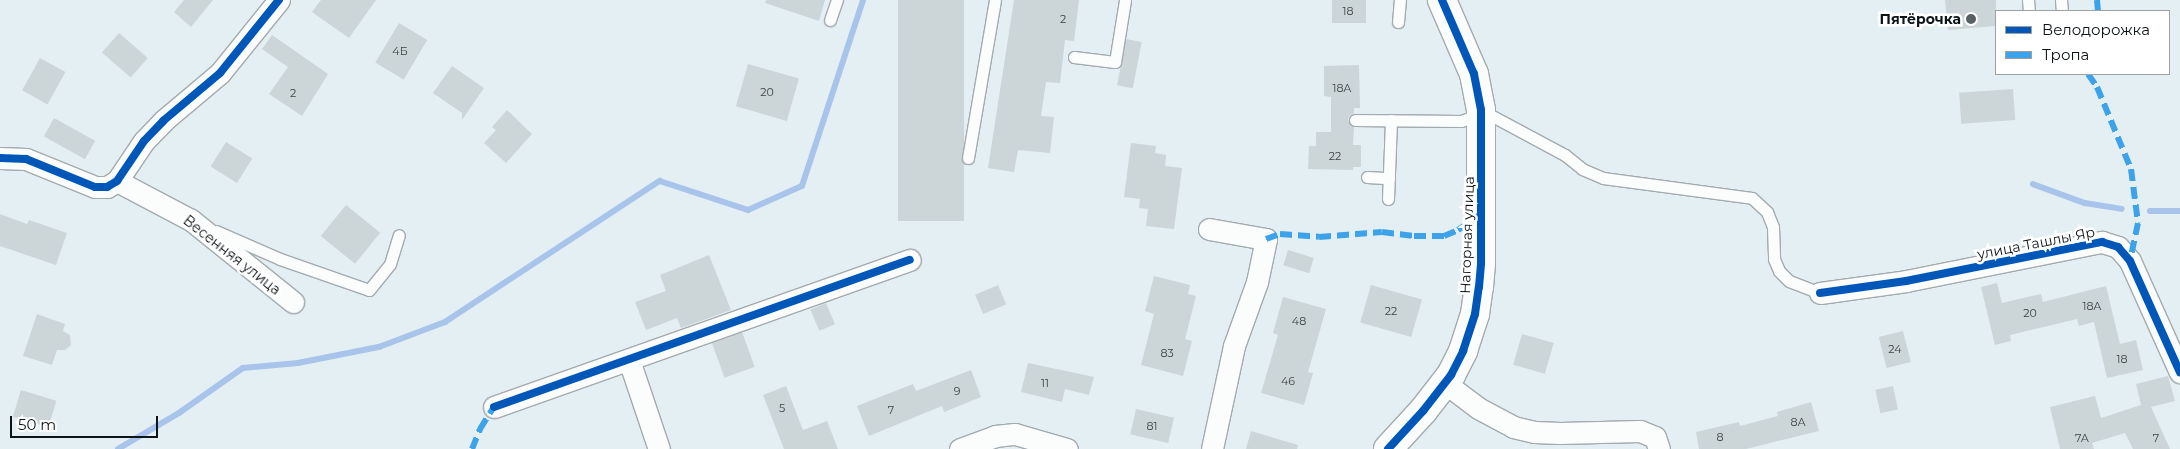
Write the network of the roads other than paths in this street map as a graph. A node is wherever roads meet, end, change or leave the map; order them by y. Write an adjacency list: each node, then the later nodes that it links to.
1 (279, 0): 17 (street)
2 (837, 0): 7 (lane)
3 (995, 0): 14 (lane)
4 (1125, 0): 9 (lane)
5 (1400, 0): 8 (lane)
6 (1442, 0): 10 (street, Нагорная улица)
7 (830, 20)
8 (1398, 22)
9 (1074, 57)
10 (1481, 110): 12 (lane); 23 (lane); 27 (street, Нагорная улица)
11 (1356, 120): 12 (lane)
12 (1391, 120): 16 (lane)
13 (0, 158): 17 (street)
14 (968, 158)
15 (1367, 177): 16 (lane)
16 (1389, 178): 18 (lane)
17 (117, 181): 19 (street, Весенняя улица)
18 (1388, 199)
19 (191, 220): 21 (lane); 24 (street, Весенняя улица)
20 (1209, 229): 32 (street)
21 (399, 235)
22 (910, 260): 25 (street)
23 (1820, 293): 26 (street, улица Ташлы Яр)
24 (293, 302)
25 (629, 360): 28 (street); 29 (street)
26 (2180, 372)
27 (1445, 383): 33 (street, Нагорная улица); 34 (street)
28 (494, 407)
29 (659, 449)
30 (960, 449): 31 (street)
31 (1067, 449)
32 (1212, 449)
33 (1388, 449)
34 (1659, 449)

